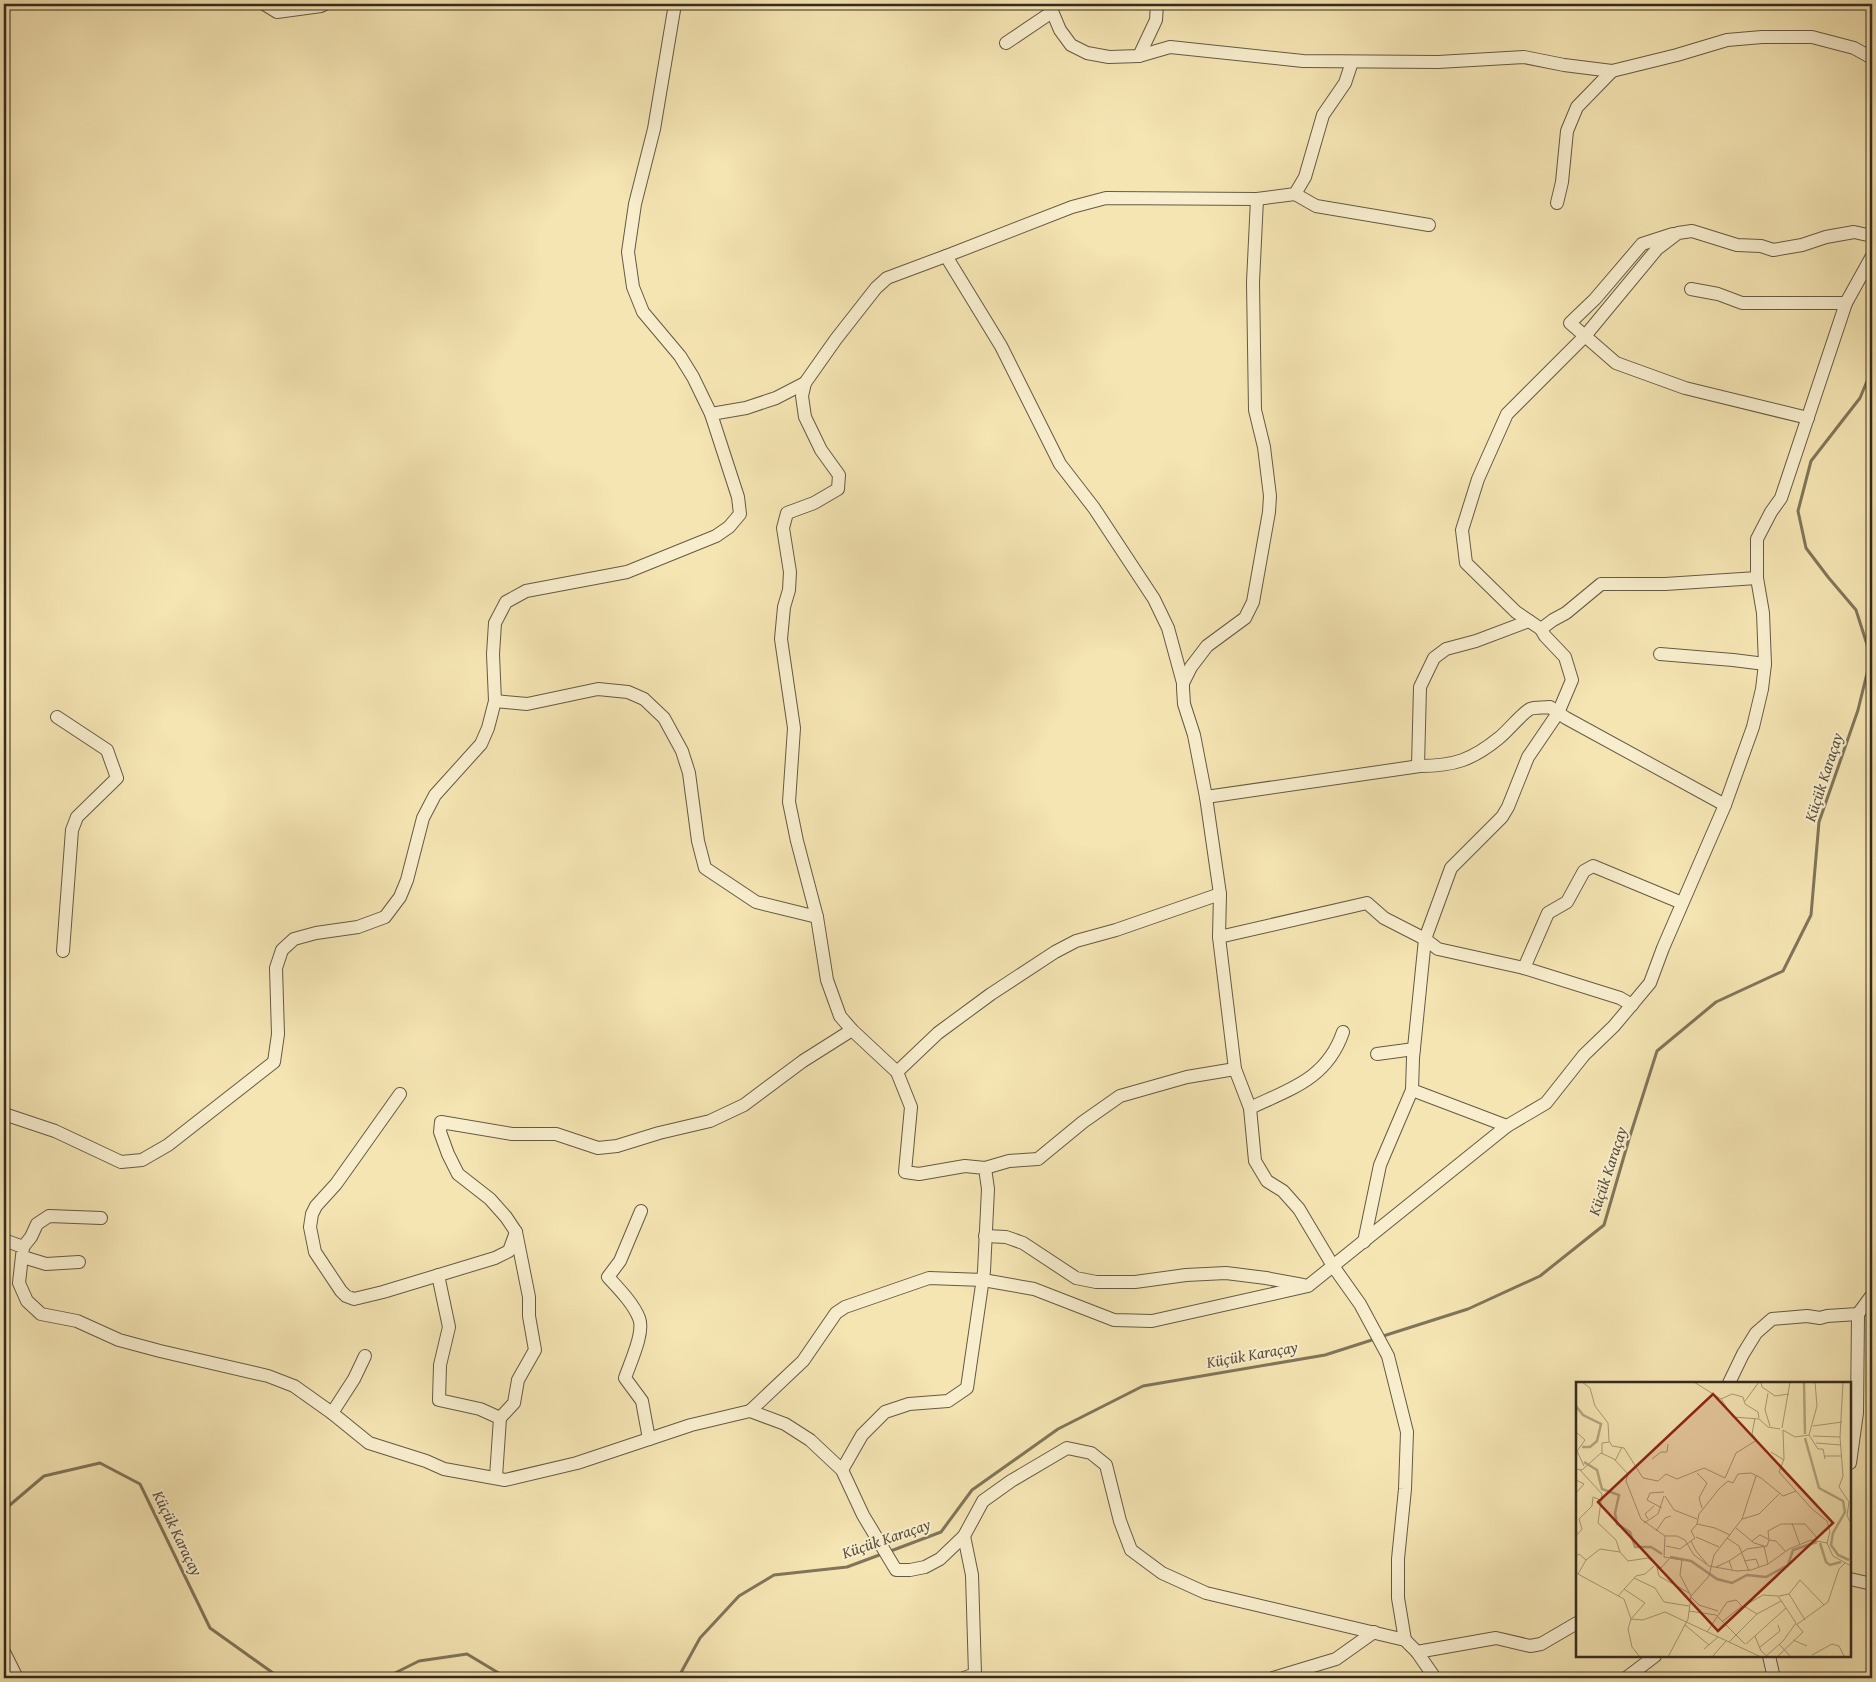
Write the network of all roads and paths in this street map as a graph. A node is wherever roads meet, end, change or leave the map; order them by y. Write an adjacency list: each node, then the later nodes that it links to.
1 (264, 4): 2 (street)
2 (325, 4)
3 (675, 4): 23 (street)
4 (1157, 4): 7 (street)
5 (1050, 8): 6 (street); 7 (street)
6 (1006, 43)
7 (1139, 56): 9 (street)
8 (1872, 58): 10 (street)
9 (1352, 62): 10 (street); 11 (street)
10 (1612, 71): 13 (street)
11 (1295, 194): 12 (street); 14 (street)
12 (1257, 199): 17 (street); 30 (street)
13 (1558, 203)
14 (1429, 225)
15 (1678, 233): 16 (street); 21 (street); 21 (street)
16 (1872, 236)
17 (946, 256): 22 (street); 30 (street)
18 (1872, 256): 20 (street)
19 (1691, 289): 20 (street)
20 (1846, 303): 24 (street)
21 (1585, 336): 24 (street); 26 (street)
22 (805, 384): 23 (street); 39 (street)
23 (711, 414): 31 (street)
24 (1808, 418): 25 (street)
25 (1757, 578): 27 (street); 29 (street)
26 (1529, 620): 27 (street); 34 (street)
27 (1542, 629): 32 (street)
28 (1660, 654): 29 (street)
29 (1765, 664): 36 (street)
30 (1183, 683): 35 (street)
31 (495, 701): 39 (street); 54 (street)
32 (1558, 713): 34 (street); 36 (street); 41 (street)
33 (57, 717): 42 (street)
34 (1418, 766): 35 (street)
35 (1206, 797): 37 (street)
36 (1726, 805): 38 (street)
37 (1220, 894): 40 (street); 50 (street)
38 (1682, 903): 43 (street); 44 (street)
39 (817, 918): 45 (street)
40 (1220, 937): 41 (street); 49 (street)
41 (1425, 939): 43 (street); 47 (street)
42 (63, 951)
43 (1524, 968): 44 (street)
44 (1632, 1005): 55 (street)
45 (852, 1030): 50 (street); 59 (street)
46 (1343, 1032): 53 (street)
47 (1414, 1049): 48 (street); 51 (street)
48 (1377, 1054)
49 (1235, 1068): 53 (street); 56 (street)
50 (897, 1072): 56 (street)
51 (1412, 1090): 55 (street); 62 (street)
52 (400, 1094): 66 (street)
53 (1250, 1108): 65 (street)
54 (4, 1114)
55 (1507, 1126): 62 (street)
56 (986, 1168): 60 (street)
57 (642, 1210): 76 (street)
58 (100, 1218): 63 (street)
59 (516, 1232): 66 (street); 75 (street)
60 (985, 1236): 67 (street); 68 (street)
61 (4, 1240): 63 (street)
62 (1364, 1242): 65 (street)
63 (23, 1252): 64 (street); 74 (street)
64 (79, 1262)
65 (1333, 1266): 68 (street); 85 (street)
66 (438, 1275): 75 (street)
67 (983, 1280): 68 (street); 73 (street); 78 (street)
68 (1308, 1286)
69 (1872, 1295): 70 (street)
70 (1858, 1314): 72 (street); 77 (street)
71 (365, 1356): 74 (street)
72 (1729, 1382)
73 (750, 1411): 76 (street); 78 (street)
74 (332, 1413): 79 (street)
75 (500, 1418): 79 (street)
76 (649, 1439): 79 (street)
77 (1851, 1455)
78 (842, 1470): 80 (street)
79 (496, 1477)
80 (964, 1536): 84 (street); 91 (street)
81 (1851, 1579): 82 (street)
82 (1872, 1584)
83 (1576, 1624): 87 (street)
84 (1374, 1632): 85 (street); 92 (street)
85 (1405, 1640): 87 (street)
86 (4, 1652): 90 (street)
87 (1417, 1652): 93 (street)
88 (1653, 1657): 94 (street)
89 (1769, 1657): 95 (street)
90 (17, 1678)
91 (964, 1678)
92 (1273, 1678)
93 (1435, 1678)
94 (1626, 1678)
95 (1774, 1678)

